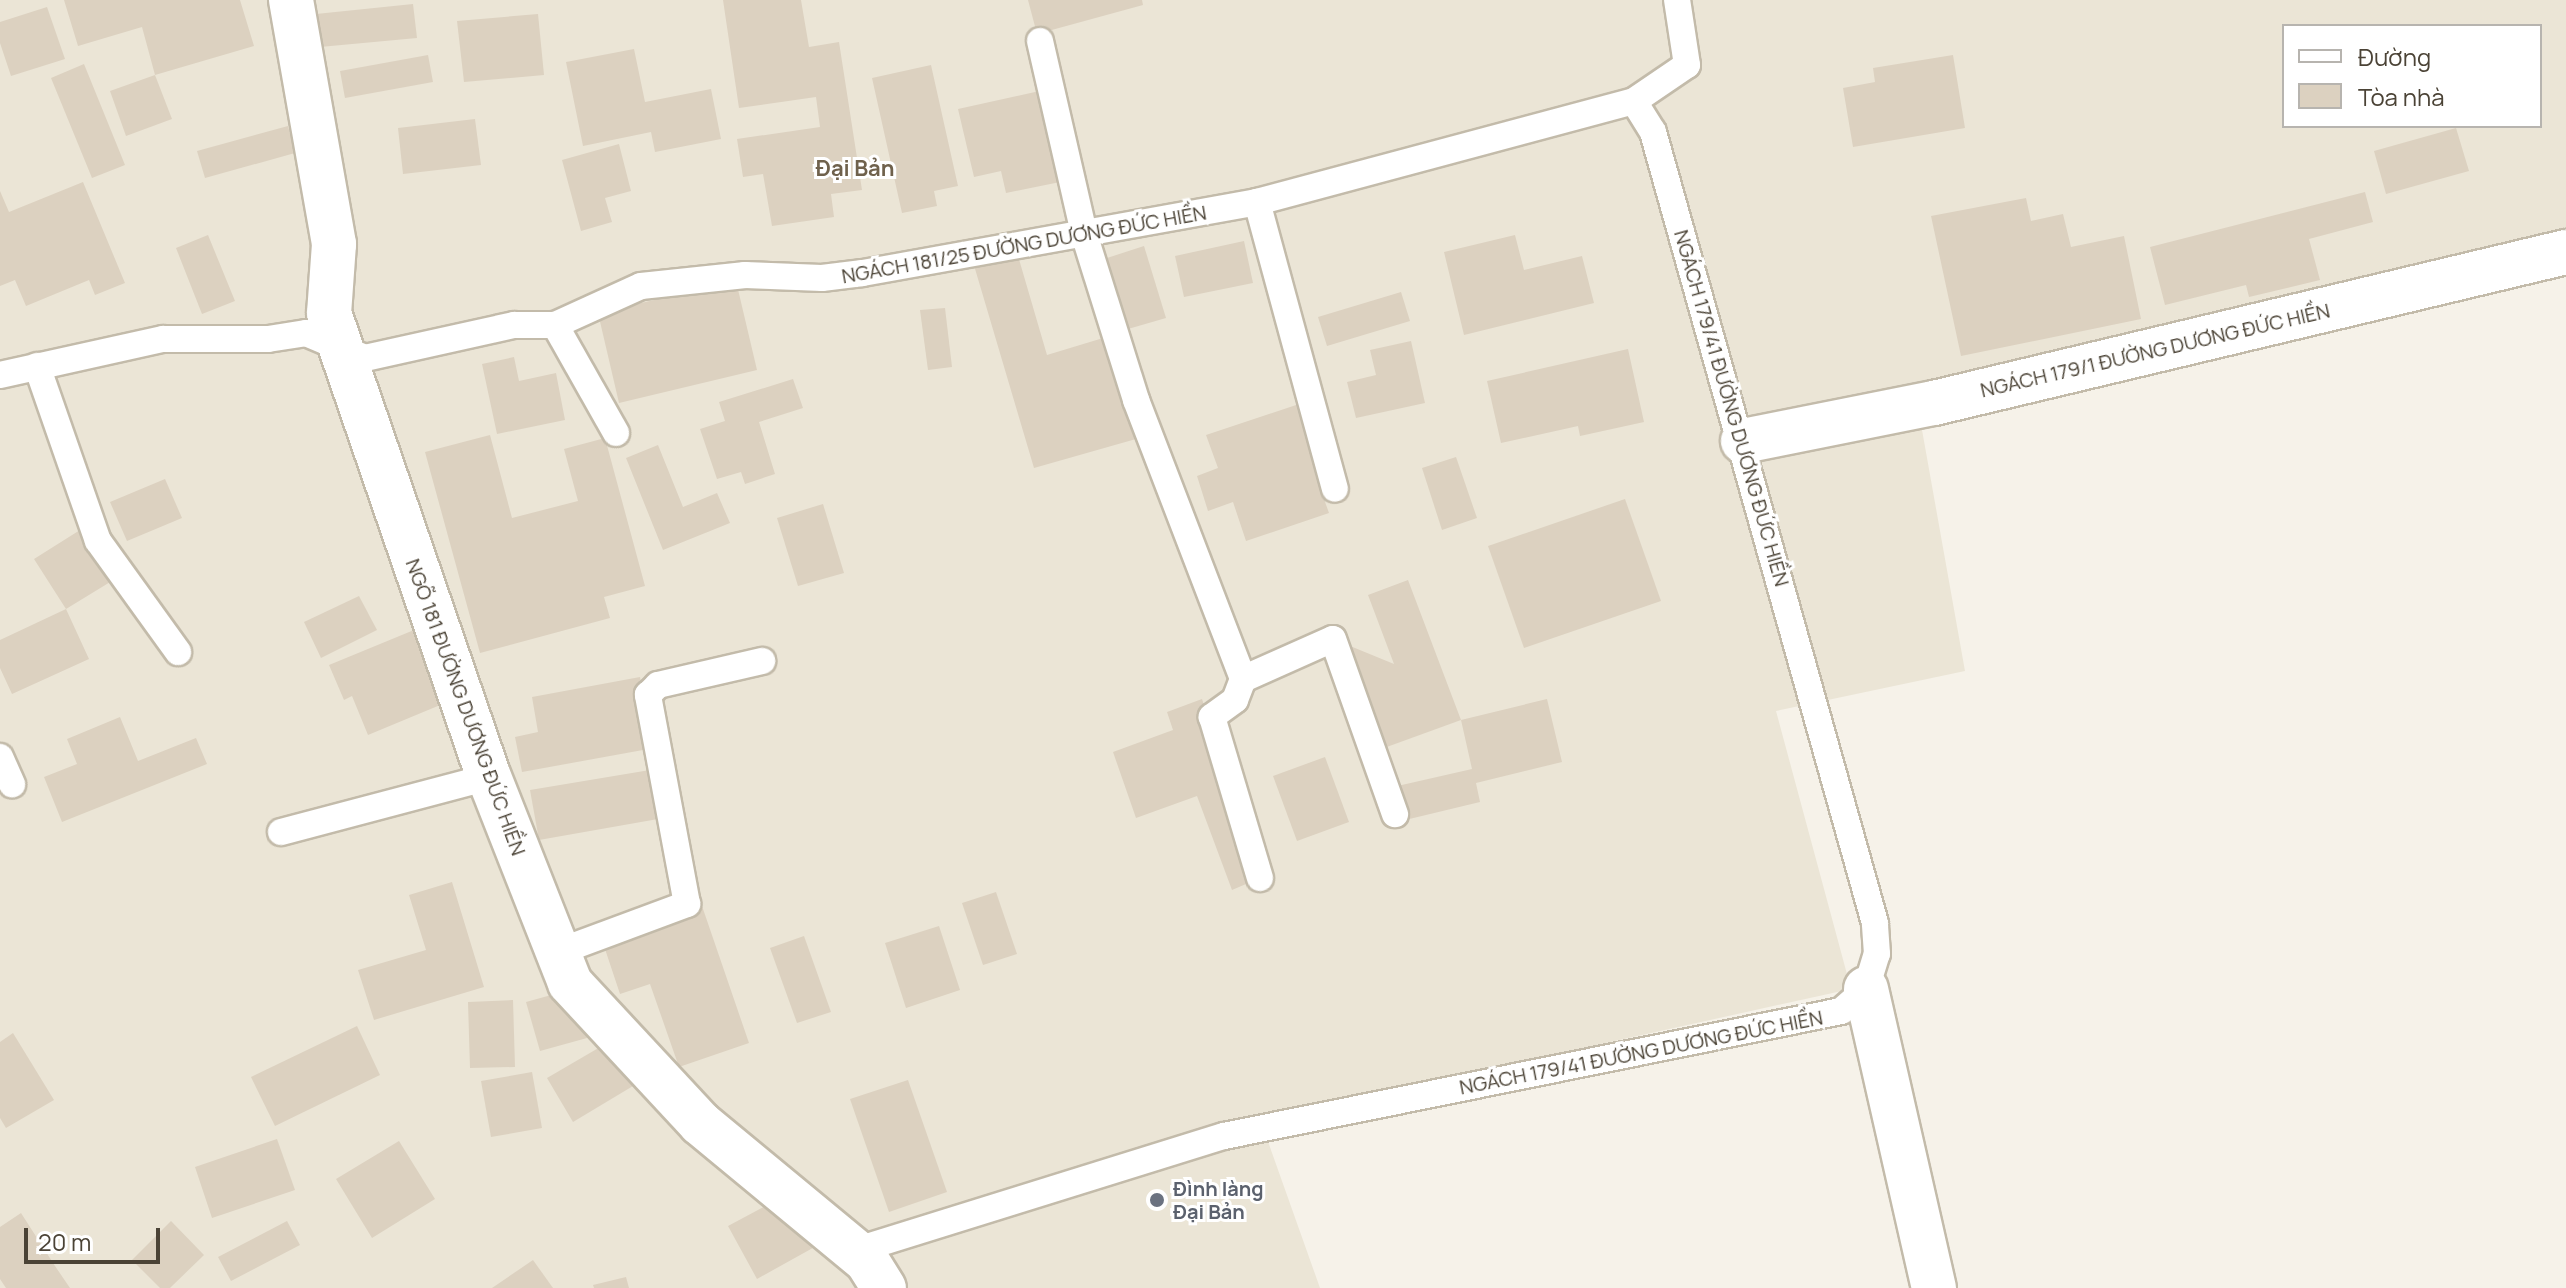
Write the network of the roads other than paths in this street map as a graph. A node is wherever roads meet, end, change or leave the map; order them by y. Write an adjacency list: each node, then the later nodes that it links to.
1 (291, 0): 9 (street, NGÕ 181 ĐƯỜNG DƯƠNG ĐỨC HIỀN)
2 (1677, 0): 4 (lane)
3 (1040, 41): 6 (lane)
4 (1634, 101): 5 (lane, NGÁCH 181/25 ĐƯỜNG DƯƠNG ĐỨC HIỀN); 13 (lane, NGÁCH 179/41 ĐƯỜNG DƯƠNG ĐỨC HIỀN)
5 (1257, 202): 6 (lane, NGÁCH 181/25 ĐƯỜNG DƯƠNG ĐỨC HIỀN); 14 (lane)
6 (1085, 237): 8 (lane, NGÁCH 181/25 ĐƯỜNG DƯƠNG ĐỨC HIỀN); 17 (lane)
7 (2566, 252): 13 (street, NGÁCH 179/1 ĐƯỜNG DƯƠNG ĐỨC HIỀN)
8 (555, 325): 9 (lane, NGÁCH 181/25 ĐƯỜNG DƯƠNG ĐỨC HIỀN); 12 (lane)
9 (353, 353): 10 (lane); 19 (street, NGÕ 181 ĐƯỜNG DƯƠNG ĐỨC HIỀN)
10 (37, 366): 11 (lane); 15 (lane)
11 (0, 375)
12 (616, 433)
13 (1743, 441): 25 (lane, NGÁCH 179/41 ĐƯỜNG DƯƠNG ĐỨC HIỀN)
14 (1335, 489)
15 (178, 652)
16 (762, 661): 24 (lane)
17 (1243, 679): 21 (lane); 23 (lane)
18 (0, 757): 20 (lane)
19 (489, 777): 22 (lane); 24 (street, NGÕ 181 ĐƯỜNG DƯƠNG ĐỨC HIỀN)
20 (12, 784)
21 (1395, 814)
22 (281, 832)
23 (1260, 878)
24 (558, 952): 26 (street, NGÕ 181 ĐƯỜNG DƯƠNG ĐỨC HIỀN)
25 (1866, 989): 26 (lane, NGÁCH 179/41 ĐƯỜNG DƯƠNG ĐỨC HIỀN); 28 (street)
26 (854, 1251): 27 (street, NGÕ 181 ĐƯỜNG DƯƠNG ĐỨC HIỀN)
27 (884, 1288)
28 (1934, 1288)

